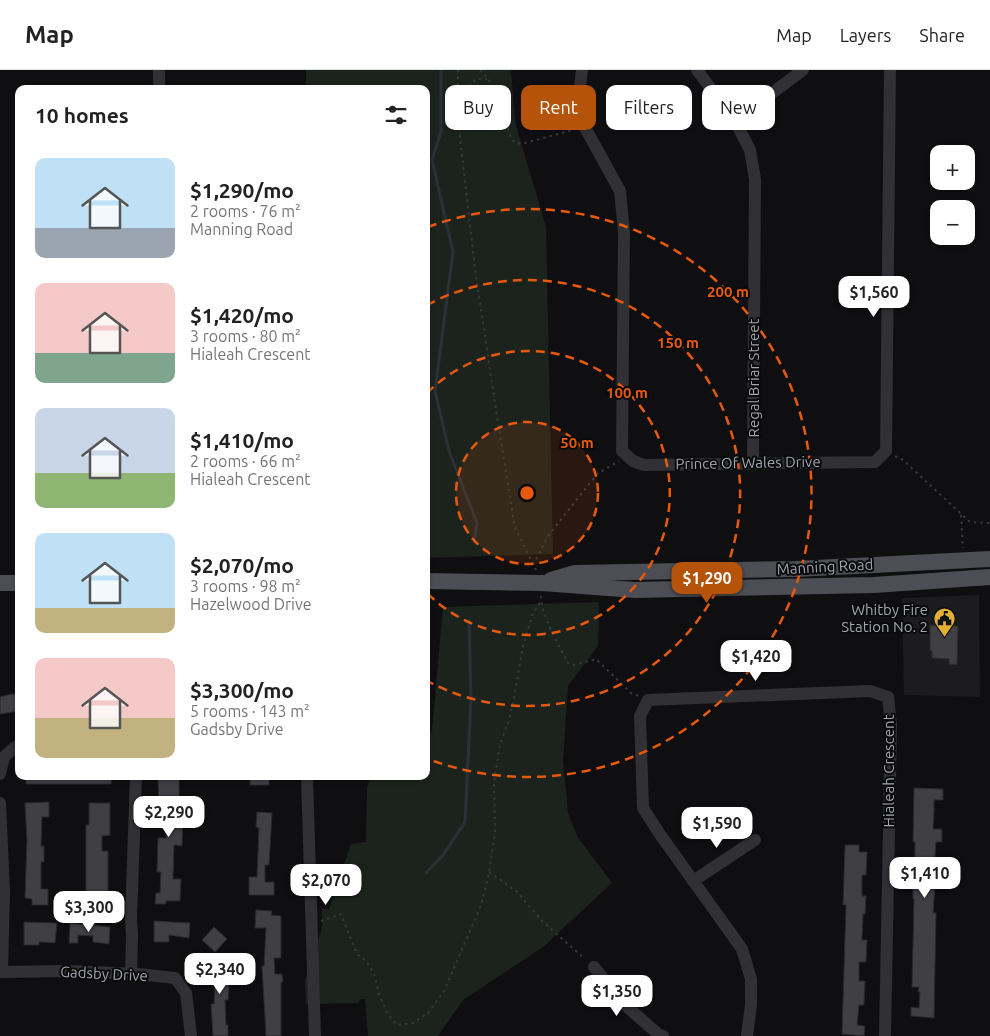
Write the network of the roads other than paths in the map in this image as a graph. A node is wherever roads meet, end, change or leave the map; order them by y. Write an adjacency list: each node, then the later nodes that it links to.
1 (159, 70): 6 (street)
2 (582, 70): 10 (street, Prince Of Wales Drive)
3 (698, 70): 7 (street, Regal Briar Street)
4 (803, 70): 8 (street)
5 (890, 70): 10 (street, Prince Of Wales Drive)
6 (158, 85)
7 (709, 85)
8 (775, 91)
9 (740, 130): 10 (street, Regal Briar Street)
10 (753, 463)
11 (990, 559): 16 (main road, Manning Road)
12 (990, 577): 16 (main road, Manning Road)
13 (430, 581): 16 (main road, Manning Road)
14 (0, 583): 15 (main road)
15 (15, 583)
16 (542, 583)
17 (15, 747): 18 (street)
18 (0, 774)
19 (136, 780): 26 (street)
20 (307, 780): 28 (street)
21 (0, 803): 25 (street)
22 (755, 840): 23 (street)
23 (693, 881): 30 (street); 31 (street, Hialeah Crescent)
24 (594, 967): 29 (street)
25 (1, 972): 26 (street, Gadsby Drive)
26 (130, 974): 27 (street, Gadsby Drive)
27 (191, 1036)
28 (315, 1036)
29 (663, 1036)
30 (747, 1036)
31 (885, 1036)

